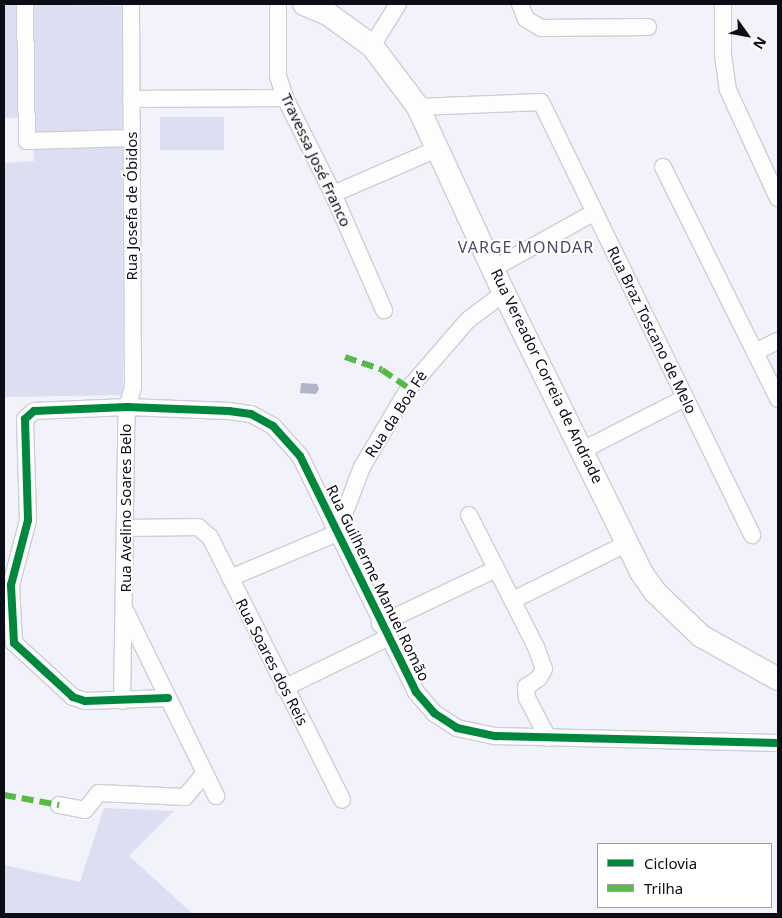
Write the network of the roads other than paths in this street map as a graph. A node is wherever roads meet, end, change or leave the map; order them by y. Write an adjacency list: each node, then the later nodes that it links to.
1 (25, 4): 13 (street)
2 (131, 4): 11 (street, Rua Josefa de Óbidos)
3 (278, 4): 10 (street, Travessa José Franco)
4 (304, 4): 9 (street, Rua Vereador Correia de Andrade)
5 (398, 4): 9 (street)
6 (520, 4): 8 (street)
7 (723, 4): 17 (street)
8 (648, 27)
9 (372, 46): 12 (street, Rua Vereador Correia de Andrade)
10 (285, 98): 11 (street); 16 (street, Travessa José Franco)
11 (131, 99): 13 (street, Rua Josefa de Óbidos)
12 (418, 107): 14 (street, Rua Vereador Correia de Andrade); 18 (street, Rua Braz Toscano de Melo)
13 (131, 138): 26 (street, Rua Josefa de Óbidos)
14 (437, 149): 16 (street); 19 (street, Rua Vereador Correia de Andrade)
15 (663, 167): 23 (street)
16 (333, 194): 21 (street, Travessa José Franco)
17 (778, 198)
18 (595, 212): 19 (street); 24 (street, Rua Braz Toscano de Melo)
19 (494, 268): 20 (street, Rua Vereador Correia de Andrade)
20 (504, 293): 27 (street, Rua Vereador Correia de Andrade); 30 (street, Rua da Boa Fé)
21 (384, 310)
22 (778, 342): 23 (street)
23 (755, 352): 25 (street)
24 (685, 398): 27 (street); 31 (street, Rua Braz Toscano de Melo)
25 (778, 399)
26 (127, 407): 29 (street, Rua Avelino Soares Belo); 30 (street, Rua Guilherme Manuel Romão); 41 (street, Rua Guilherme Manuel Romão)
27 (584, 450): 32 (street, Rua Vereador Correia de Andrade)
28 (469, 515): 33 (street)
29 (125, 528): 34 (street, Rua Soares dos Reis); 36 (street, Rua Avelino Soares Belo)
30 (337, 533): 34 (street); 37 (street, Rua Guilherme Manuel Romão)
31 (752, 535)
32 (628, 544): 35 (street); 38 (street, Rua Vereador Correia de Andrade)
33 (496, 569): 35 (street); 37 (street)
34 (230, 578): 39 (street, Rua Soares dos Reis)
35 (513, 600): 42 (street)
36 (125, 610): 40 (street, Rua Avelino Soares Belo); 41 (street, Rua Avelino Soares Belo)
37 (384, 631): 39 (street); 42 (street, Rua Guilherme Manuel Romão)
38 (778, 679)
39 (284, 688): 46 (street, Rua Soares dos Reis)
40 (168, 698): 41 (street); 44 (street, Rua Avelino Soares Belo)
41 (122, 701)
42 (548, 738): 43 (street, Rua Guilherme Manuel Romão)
43 (778, 743)
44 (206, 773): 45 (street, Rua Avelino Soares Belo); 47 (street)
45 (216, 796)
46 (342, 800)
47 (59, 805)

